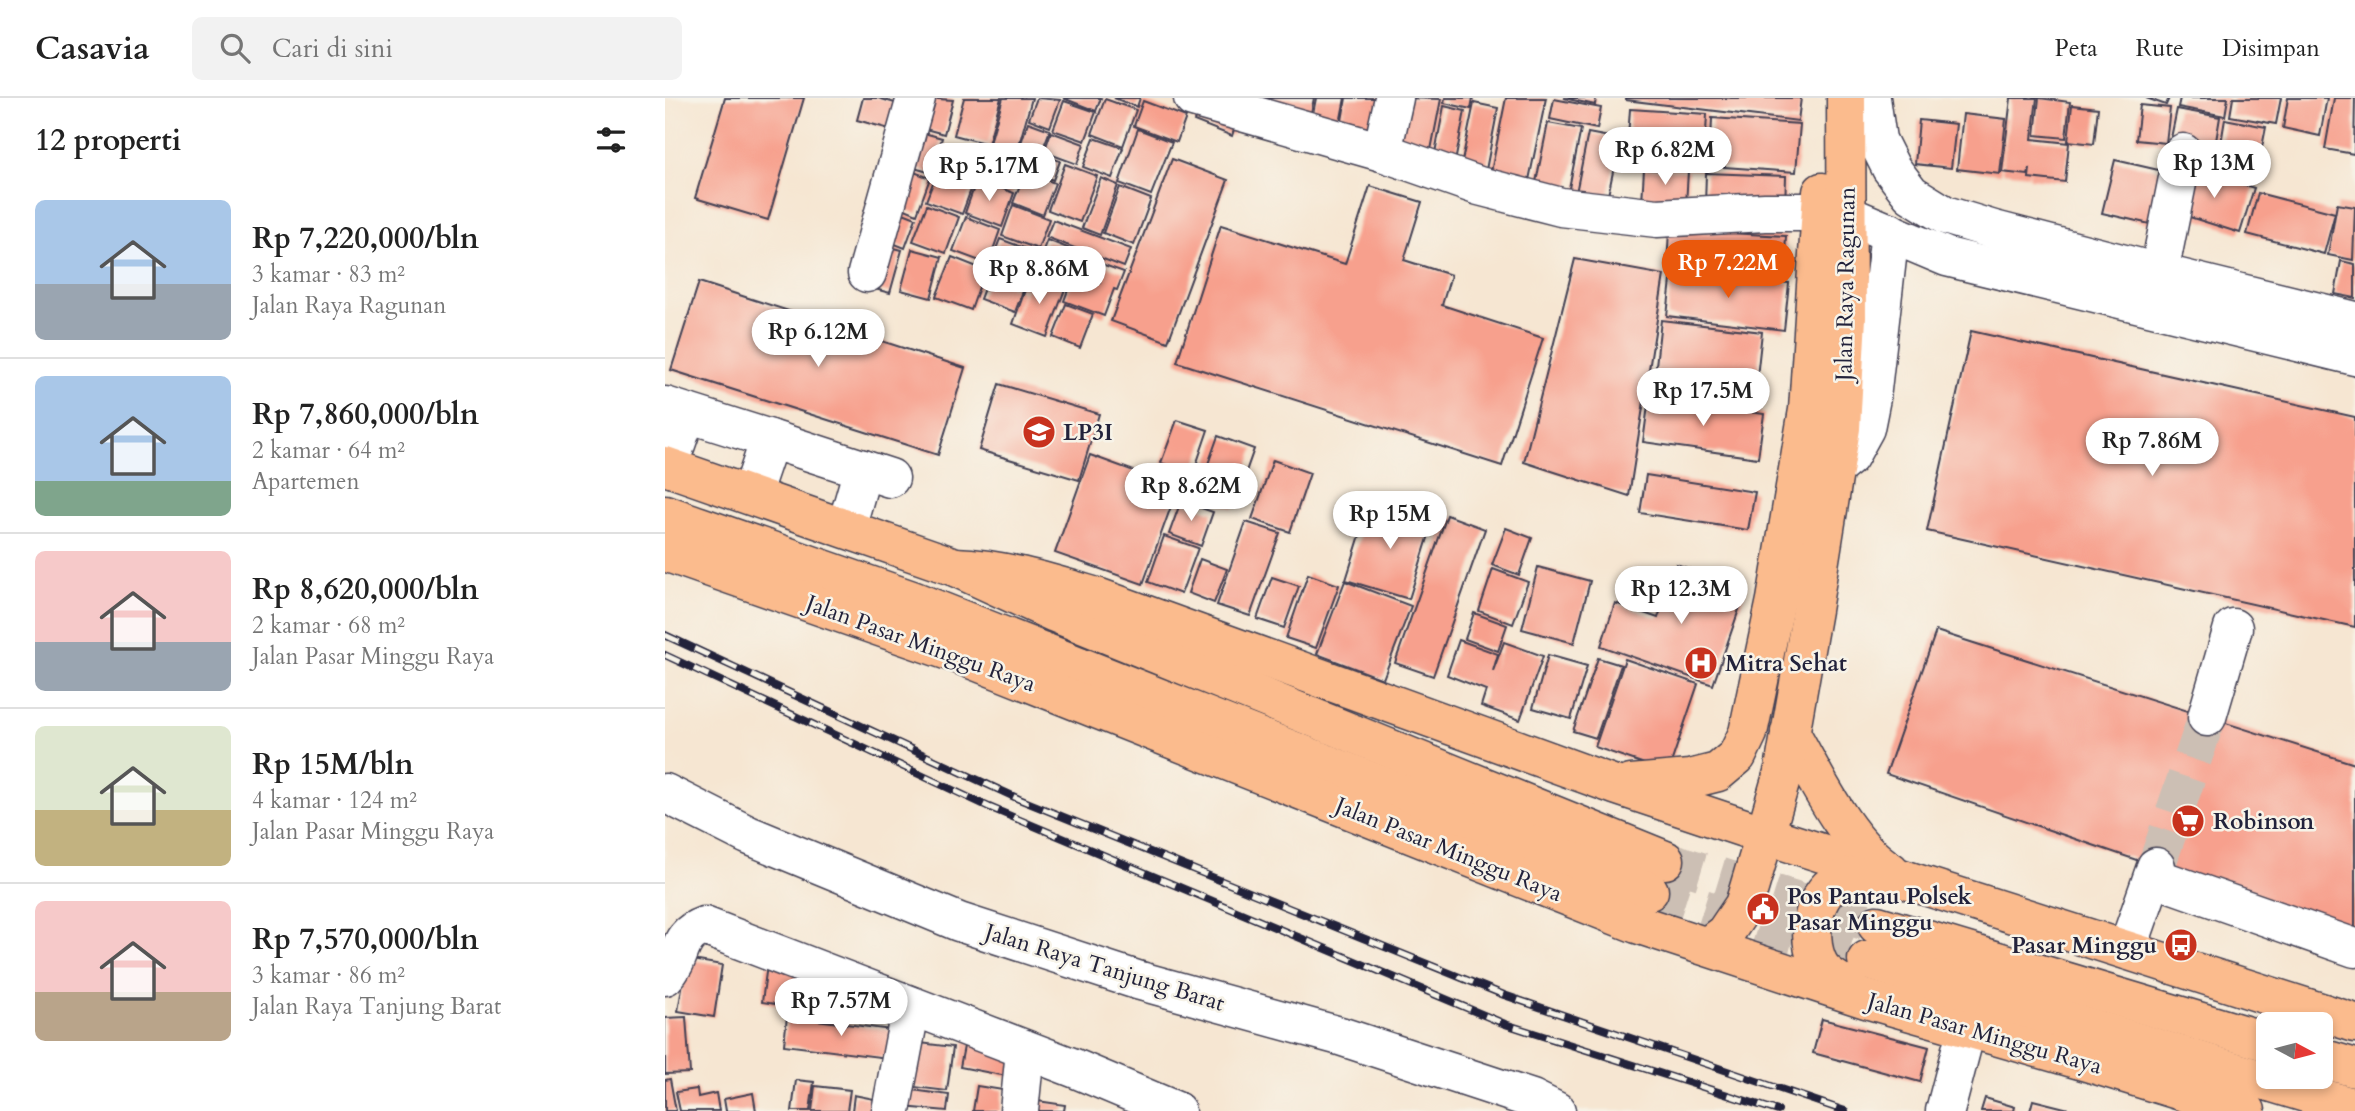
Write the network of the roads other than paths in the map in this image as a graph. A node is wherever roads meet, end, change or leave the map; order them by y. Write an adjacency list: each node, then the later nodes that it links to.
1 (916, 98): 12 (street)
2 (1193, 98): 7 (street)
3 (1394, 98): 8 (street)
4 (1821, 98): 10 (main road, Jalan Raya Ragunan)
5 (1846, 98): 10 (main road, Jalan Raya Ragunan)
6 (1871, 98): 13 (street)
7 (1249, 106): 8 (street)
8 (1382, 152): 10 (street)
9 (2183, 153): 13 (street)
10 (1835, 214): 11 (street); 19 (main road, Jalan Raya Ragunan); 29 (main road, Jalan Raya Ragunan)
11 (1890, 232): 15 (street); 19 (street, Jalan Raya Ragunan)
12 (867, 273)
13 (2159, 273): 14 (street)
14 (2355, 321)
15 (2355, 356)
16 (676, 409): 17 (street); 18 (street)
17 (770, 439): 20 (street); 22 (street)
18 (666, 467): 20 (main road, Jalan Pasar Minggu Raya)
19 (1834, 469): 28 (main road, Jalan Raya Ragunan)
20 (751, 495): 22 (main road, Jalan Pasar Minggu Raya)
21 (665, 514): 25 (main road, Jalan Pasar Minggu Raya)
22 (846, 528): 24 (main road, Jalan Pasar Minggu Raya)
23 (665, 551): 25 (main road, Jalan Pasar Minggu Raya)
24 (955, 567): 25 (main road, Jalan Pasar Minggu Raya); 29 (main road, Jalan Pasar Minggu Raya)
25 (906, 617): 33 (main road, Jalan Pasar Minggu Raya)
26 (2230, 636): 27 (street)
27 (2209, 710)
28 (1790, 732): 31 (main road, Jalan Raya Ragunan); 32 (main road)
29 (1615, 785): 31 (main road, Jalan Pasar Minggu Raya)
30 (665, 793): 47 (street, Jalan Raya Tanjung Barat)
31 (1765, 835): 32 (main road, Jalan Pasar Minggu Raya); 33 (main road, Jalan Raya Ragunan)
32 (1904, 879): 35 (main road, Jalan Pasar Minggu Raya); 37 (main road)
33 (1708, 946): 37 (main road, Jalan Pasar Minggu Raya)
34 (2355, 948): 35 (street)
35 (2127, 950): 39 (main road, Jalan Pasar Minggu Raya)
36 (665, 976): 38 (street)
37 (1866, 999): 40 (main road, Jalan Pasar Minggu Raya)
38 (911, 1006): 42 (street); 49 (street)
39 (2355, 1023)
40 (1967, 1027): 52 (street); 53 (main road, Jalan Pasar Minggu Raya)
41 (2256, 1039): 45 (main road, Jalan Pasar Minggu Raya)
42 (1025, 1051): 50 (street); 51 (street)
43 (2333, 1062): 44 (main road)
44 (2355, 1068)
45 (2256, 1074)
46 (2300, 1089): 48 (main road, Jalan Pasar Minggu Raya)
47 (1538, 1107)
48 (2355, 1108)
49 (891, 1111)
50 (1019, 1111)
51 (1176, 1111)
52 (1945, 1111)
53 (2246, 1111)

